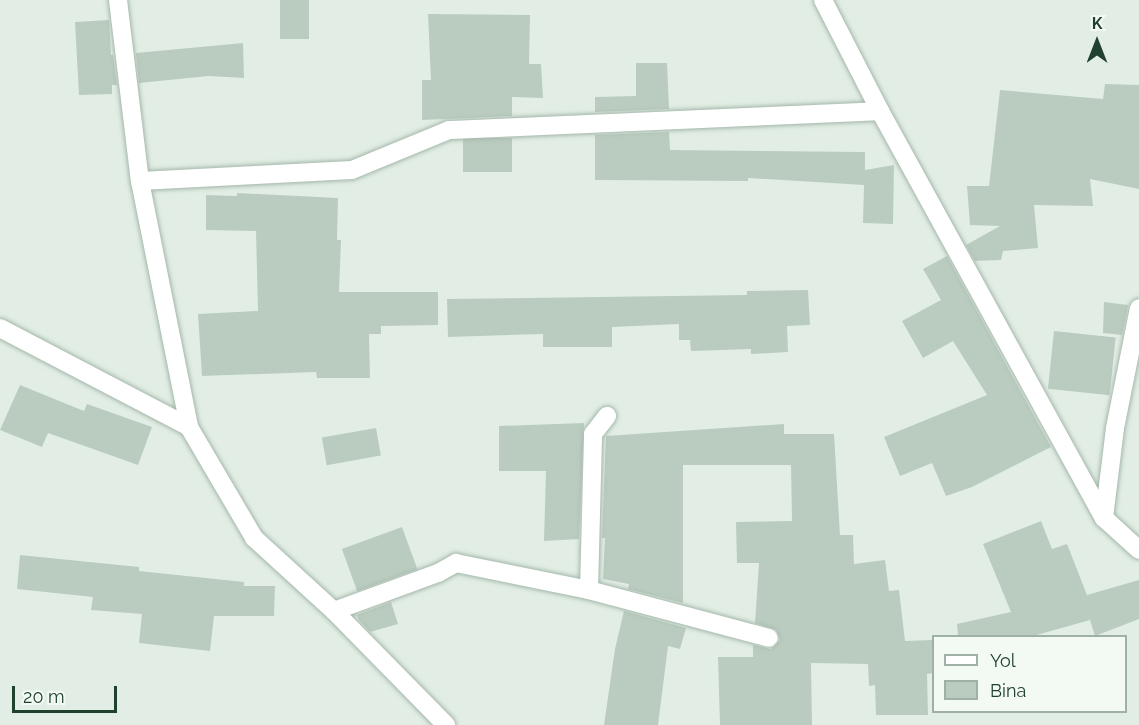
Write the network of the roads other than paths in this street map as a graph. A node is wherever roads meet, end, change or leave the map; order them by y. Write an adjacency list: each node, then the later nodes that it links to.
1 (118, 0): 4 (street)
2 (823, 0): 3 (street)
3 (880, 111): 4 (street); 9 (street)
4 (140, 181): 8 (street)
5 (1139, 308): 9 (street)
6 (0, 328): 8 (street)
7 (608, 416): 11 (street)
8 (189, 427): 12 (street)
9 (1104, 518): 10 (street)
10 (1139, 550)
11 (589, 590): 12 (street); 13 (street)
12 (334, 611): 14 (street)
13 (770, 638)
14 (446, 725)

